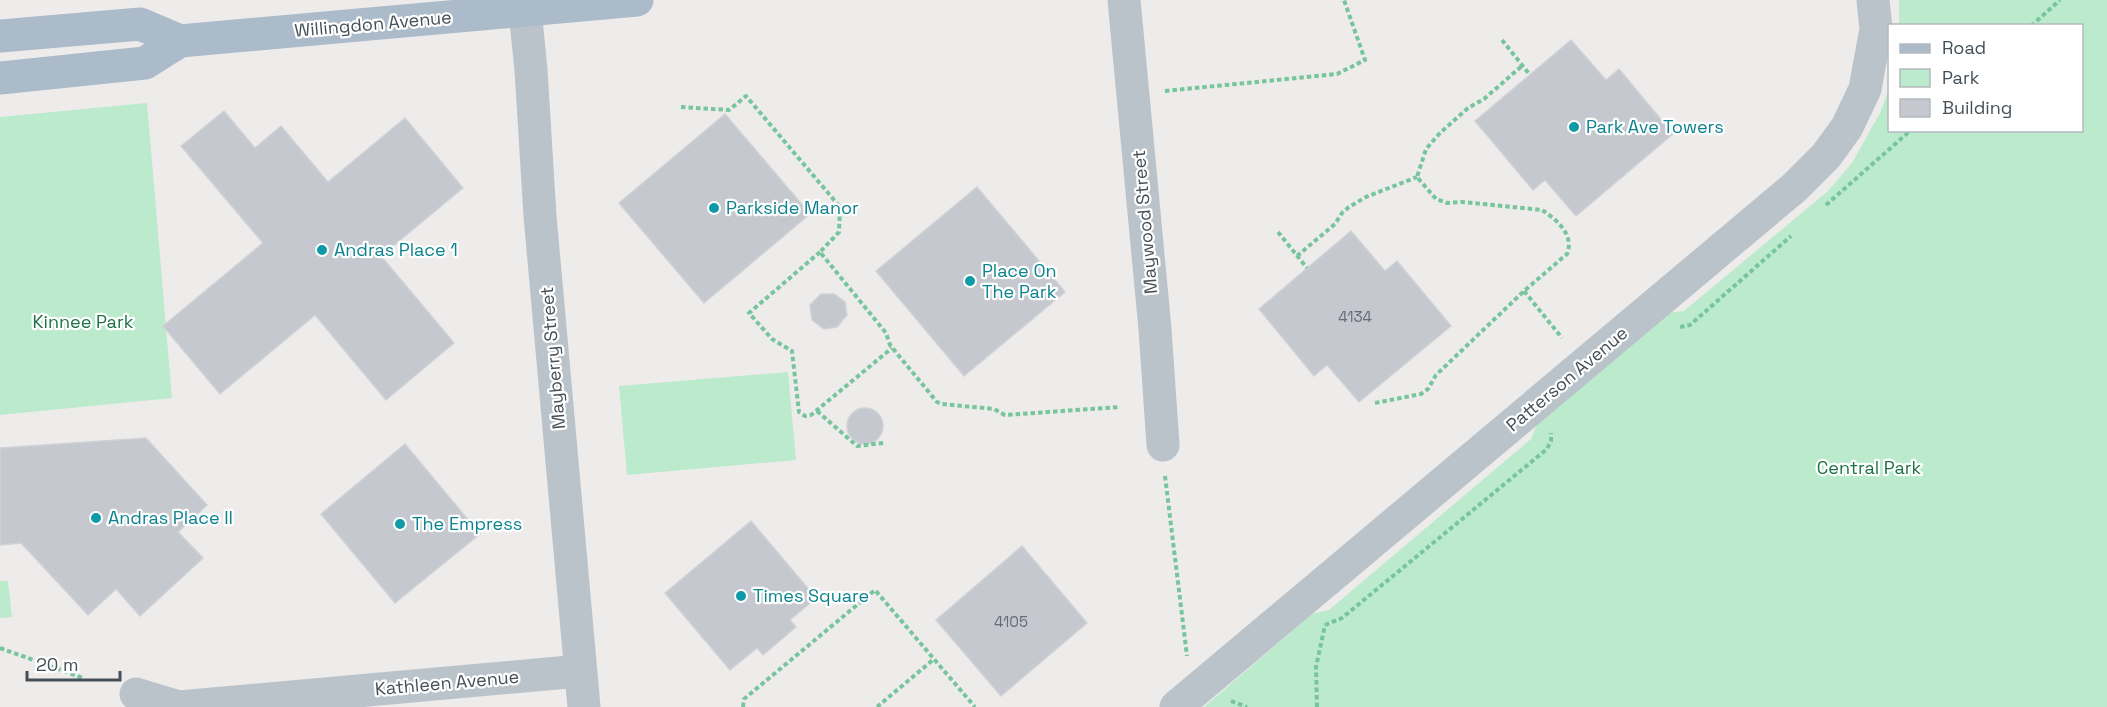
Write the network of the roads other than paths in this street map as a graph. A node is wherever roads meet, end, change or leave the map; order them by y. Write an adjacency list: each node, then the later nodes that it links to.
1 (637, 0): 4 (main road, Willingdon Avenue)
2 (1124, 0): 8 (street, Maywood Street)
3 (1873, 0): 12 (street, Patterson Avenue)
4 (525, 10): 6 (main road, Willingdon Avenue); 9 (street, Mayberry Street)
5 (0, 36): 6 (main road, Willingdon Avenue)
6 (180, 41): 7 (main road, Willingdon Avenue)
7 (0, 78)
8 (1163, 445)
9 (580, 671): 10 (street, Kathleen Avenue); 11 (street, Mayberry Street)
10 (136, 694)
11 (584, 707)
12 (1176, 707)

